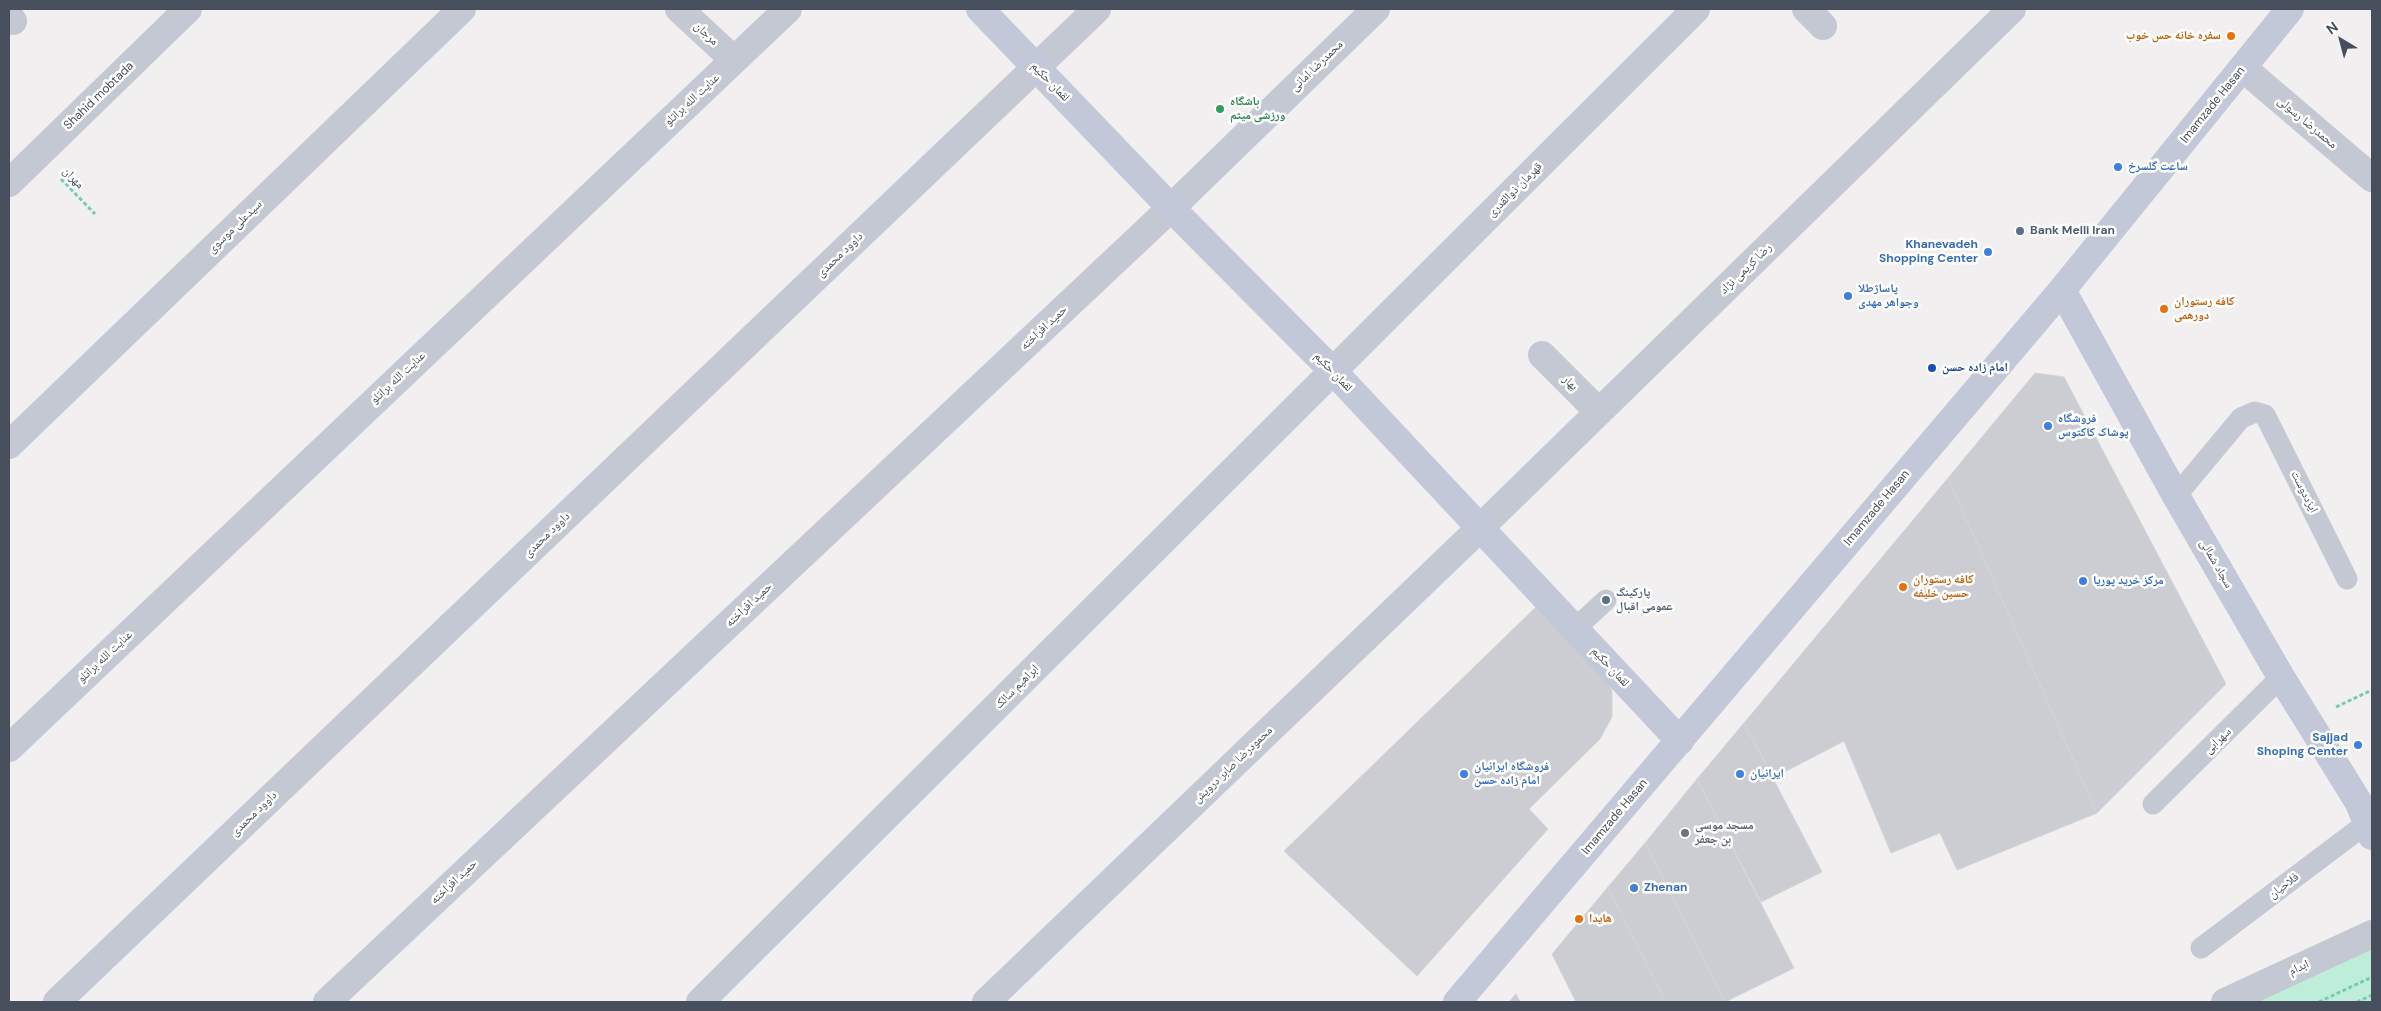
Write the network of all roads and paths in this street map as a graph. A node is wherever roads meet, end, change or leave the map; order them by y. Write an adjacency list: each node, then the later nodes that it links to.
1 (188, 9): 14 (street, Shahid mobtada)
2 (462, 9): 23 (street, سیدعلی موسوی)
3 (678, 9): 11 (street, مرجان)
4 (788, 9): 11 (street, عنایت الله براتلو)
5 (980, 9): 12 (main road, لقمان حکیم)
6 (1097, 9): 12 (street, داوود محمدی)
7 (1376, 9): 17 (street, محمدرضا امانی)
8 (1696, 9): 21 (street, قهرمان ذوالقدری)
9 (2012, 9): 22 (street, رضا کریمی نژاد)
10 (2290, 9): 13 (main road, Imamzade Hasan)
11 (734, 60): 33 (street, عنایت الله براتلو)
12 (1036, 67): 17 (main road, لقمان حکیم); 40 (street, داوود محمدی)
13 (2243, 68): 15 (street, محمدرضا رسولی); 19 (main road, Imamzade Hasan)
14 (38, 155): 16 (street, Shahid mobtada); 18 (path, مهران)
15 (2372, 178)
16 (9, 183)
17 (1172, 208): 21 (main road, لقمان حکیم); 41 (street, حمید افراخته)
18 (95, 214)
19 (2062, 290): 24 (main road, سجاد شمالی); 32 (main road, Imamzade Hasan)
20 (1542, 355): 22 (street, بهار)
21 (1333, 371): 25 (main road, لقمان حکیم); 42 (street, ابراهیم سالک)
22 (1599, 412): 25 (street, رضا کریمی نژاد)
23 (9, 445)
24 (2176, 496): 26 (lane, ایزددوست); 29 (main road, سجاد شمالی)
25 (1480, 528): 28 (main road, لقمان حکیم); 43 (street, محمودرضا صابر درویش)
26 (2348, 579)
27 (1606, 600): 28 (lane)
28 (1575, 629): 32 (main road, لقمان حکیم)
29 (2281, 677): 31 (main road, سجاد شمالی); 34 (lane, سهرابی)
30 (2372, 690): 31 (path)
31 (2309, 720): 35 (main road, سجاد شمالی)
32 (1680, 741): 44 (main road, Imamzade Hasan)
33 (9, 748)
34 (2153, 804)
35 (2371, 827): 37 (lane, فلاحیان)
36 (2372, 934): 45 (street, ابدام)
37 (2201, 948)
38 (2372, 977): 46 (path)
39 (2372, 995): 47 (path)
40 (57, 1002)
41 (327, 1002)
42 (700, 1002)
43 (986, 1002)
44 (1457, 1002)
45 (2225, 1002)
46 (2319, 1002)
47 (2357, 1002)

